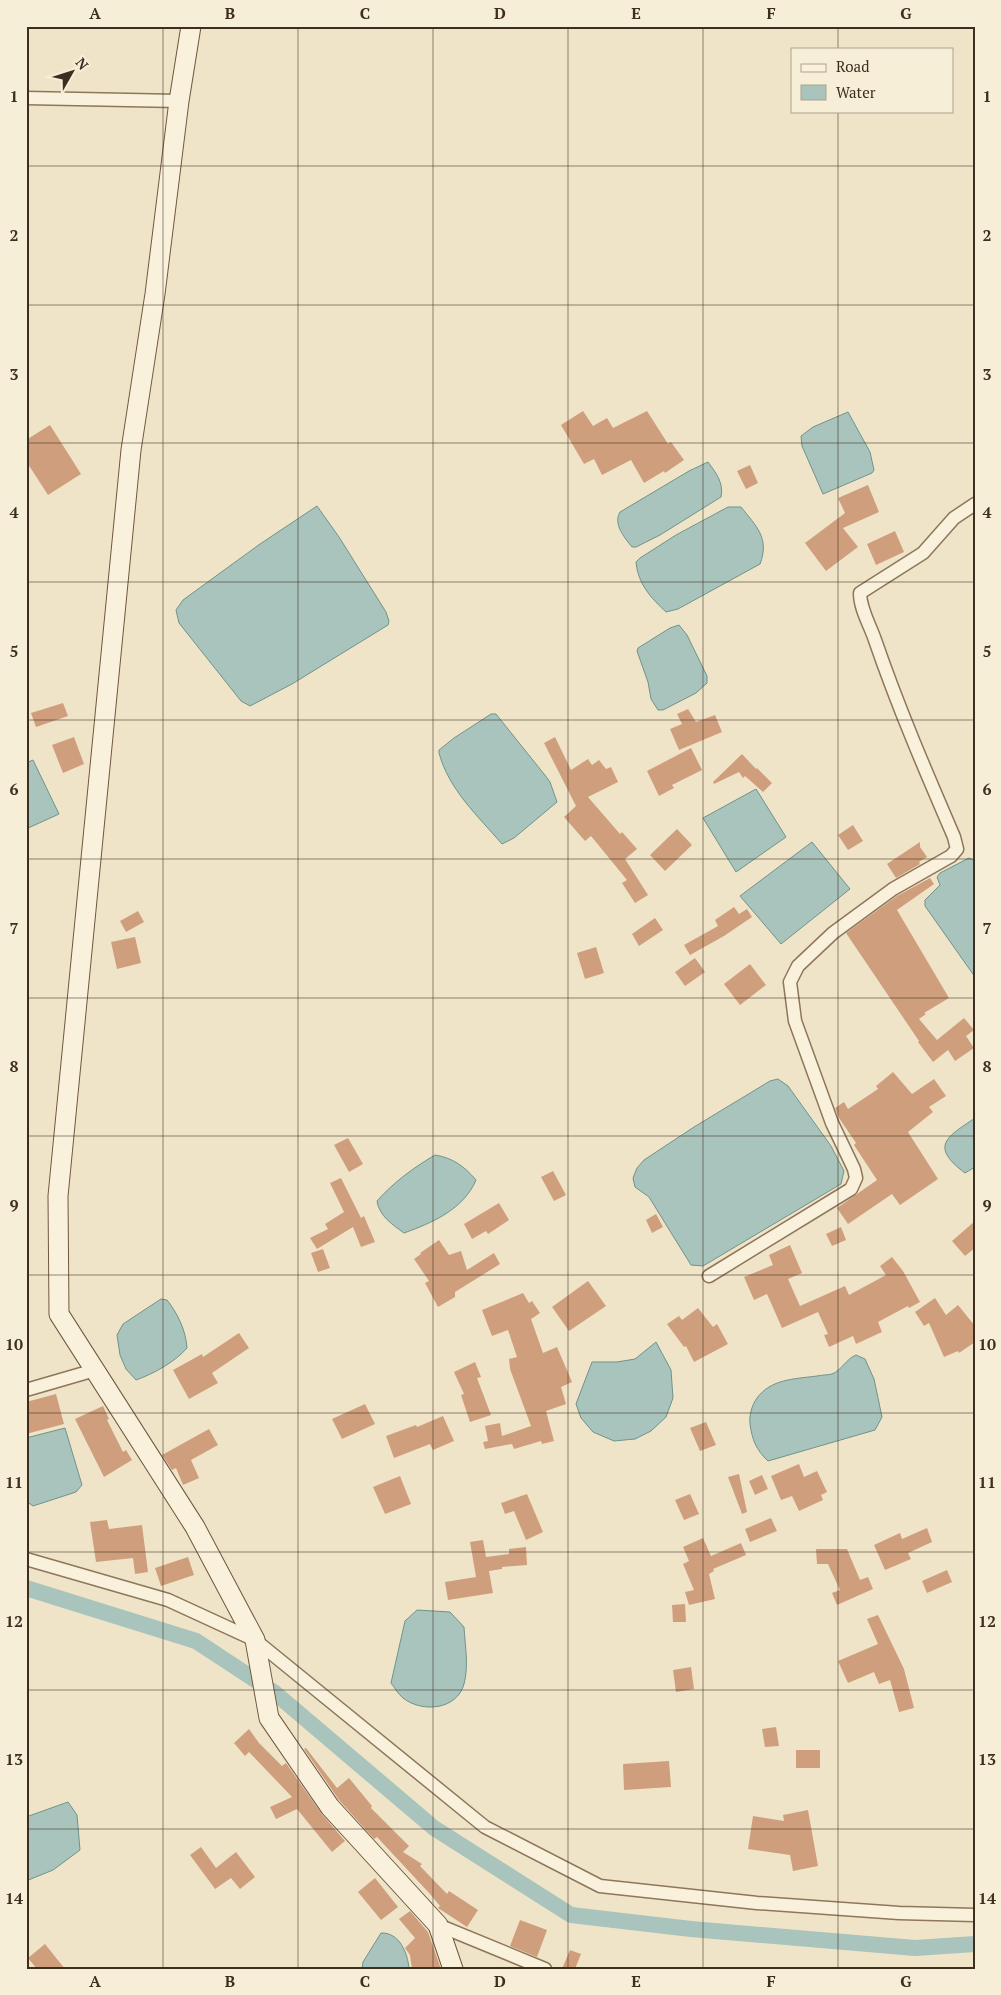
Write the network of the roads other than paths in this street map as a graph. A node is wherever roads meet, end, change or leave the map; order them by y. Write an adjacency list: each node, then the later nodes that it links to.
1 (191, 26): 3 (main road)
2 (26, 98): 3 (street)
3 (178, 100): 6 (main road)
4 (975, 504): 5 (street)
5 (709, 1276)
6 (95, 1370): 7 (street); 9 (main road)
7 (26, 1390)
8 (26, 1560): 9 (street)
9 (255, 1640): 10 (street); 11 (main road)
10 (975, 1915)
11 (438, 1925): 12 (main road); 13 (street)
12 (452, 1969)
13 (545, 1969)

